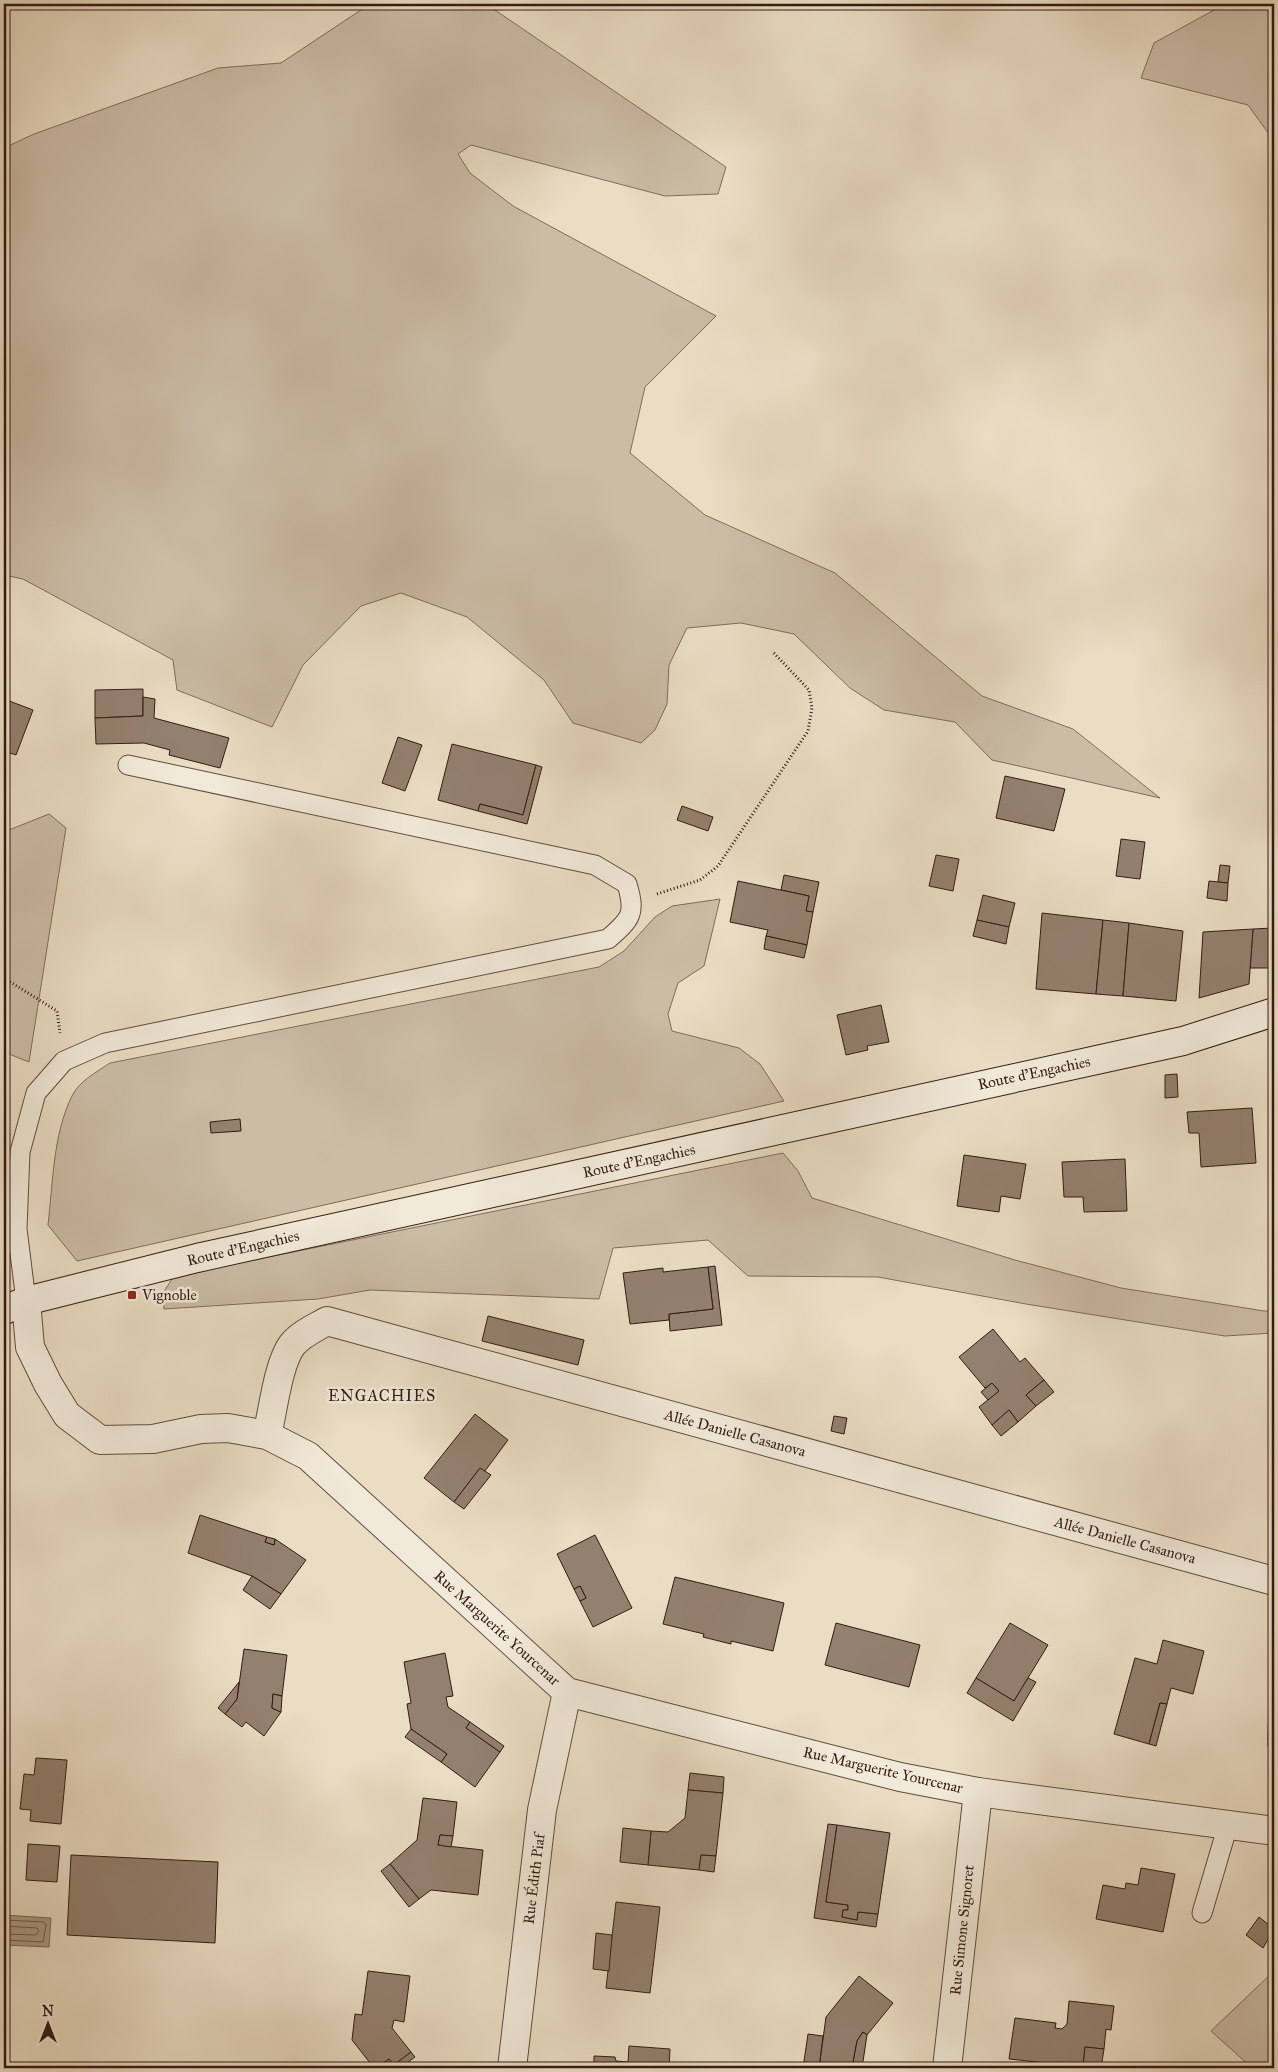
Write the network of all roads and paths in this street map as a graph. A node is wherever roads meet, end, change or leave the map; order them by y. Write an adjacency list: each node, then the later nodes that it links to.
1 (772, 650): 3 (path)
2 (128, 765): 3 (lane)
3 (632, 902): 6 (lane)
4 (4, 978): 6 (path)
5 (1274, 1012): 7 (street, Route d'Engachies)
6 (64, 1061): 7 (lane)
7 (15, 1306): 8 (street, Rue Marguerite Yourcenar)
8 (268, 1435): 9 (street, Allée Danielle Casanova); 10 (street, Rue Marguerite Yourcenar)
9 (1274, 1581)
10 (567, 1692): 11 (street, Rue Marguerite Yourcenar); 15 (street, Rue Édith Piaf)
11 (978, 1792): 12 (street, Rue Marguerite Yourcenar); 16 (street, Rue Simone Signoret)
12 (1228, 1825): 13 (street, Rue Marguerite Yourcenar); 14 (lane)
13 (1274, 1831)
14 (1202, 1913)
15 (512, 2068)
16 (947, 2068)

